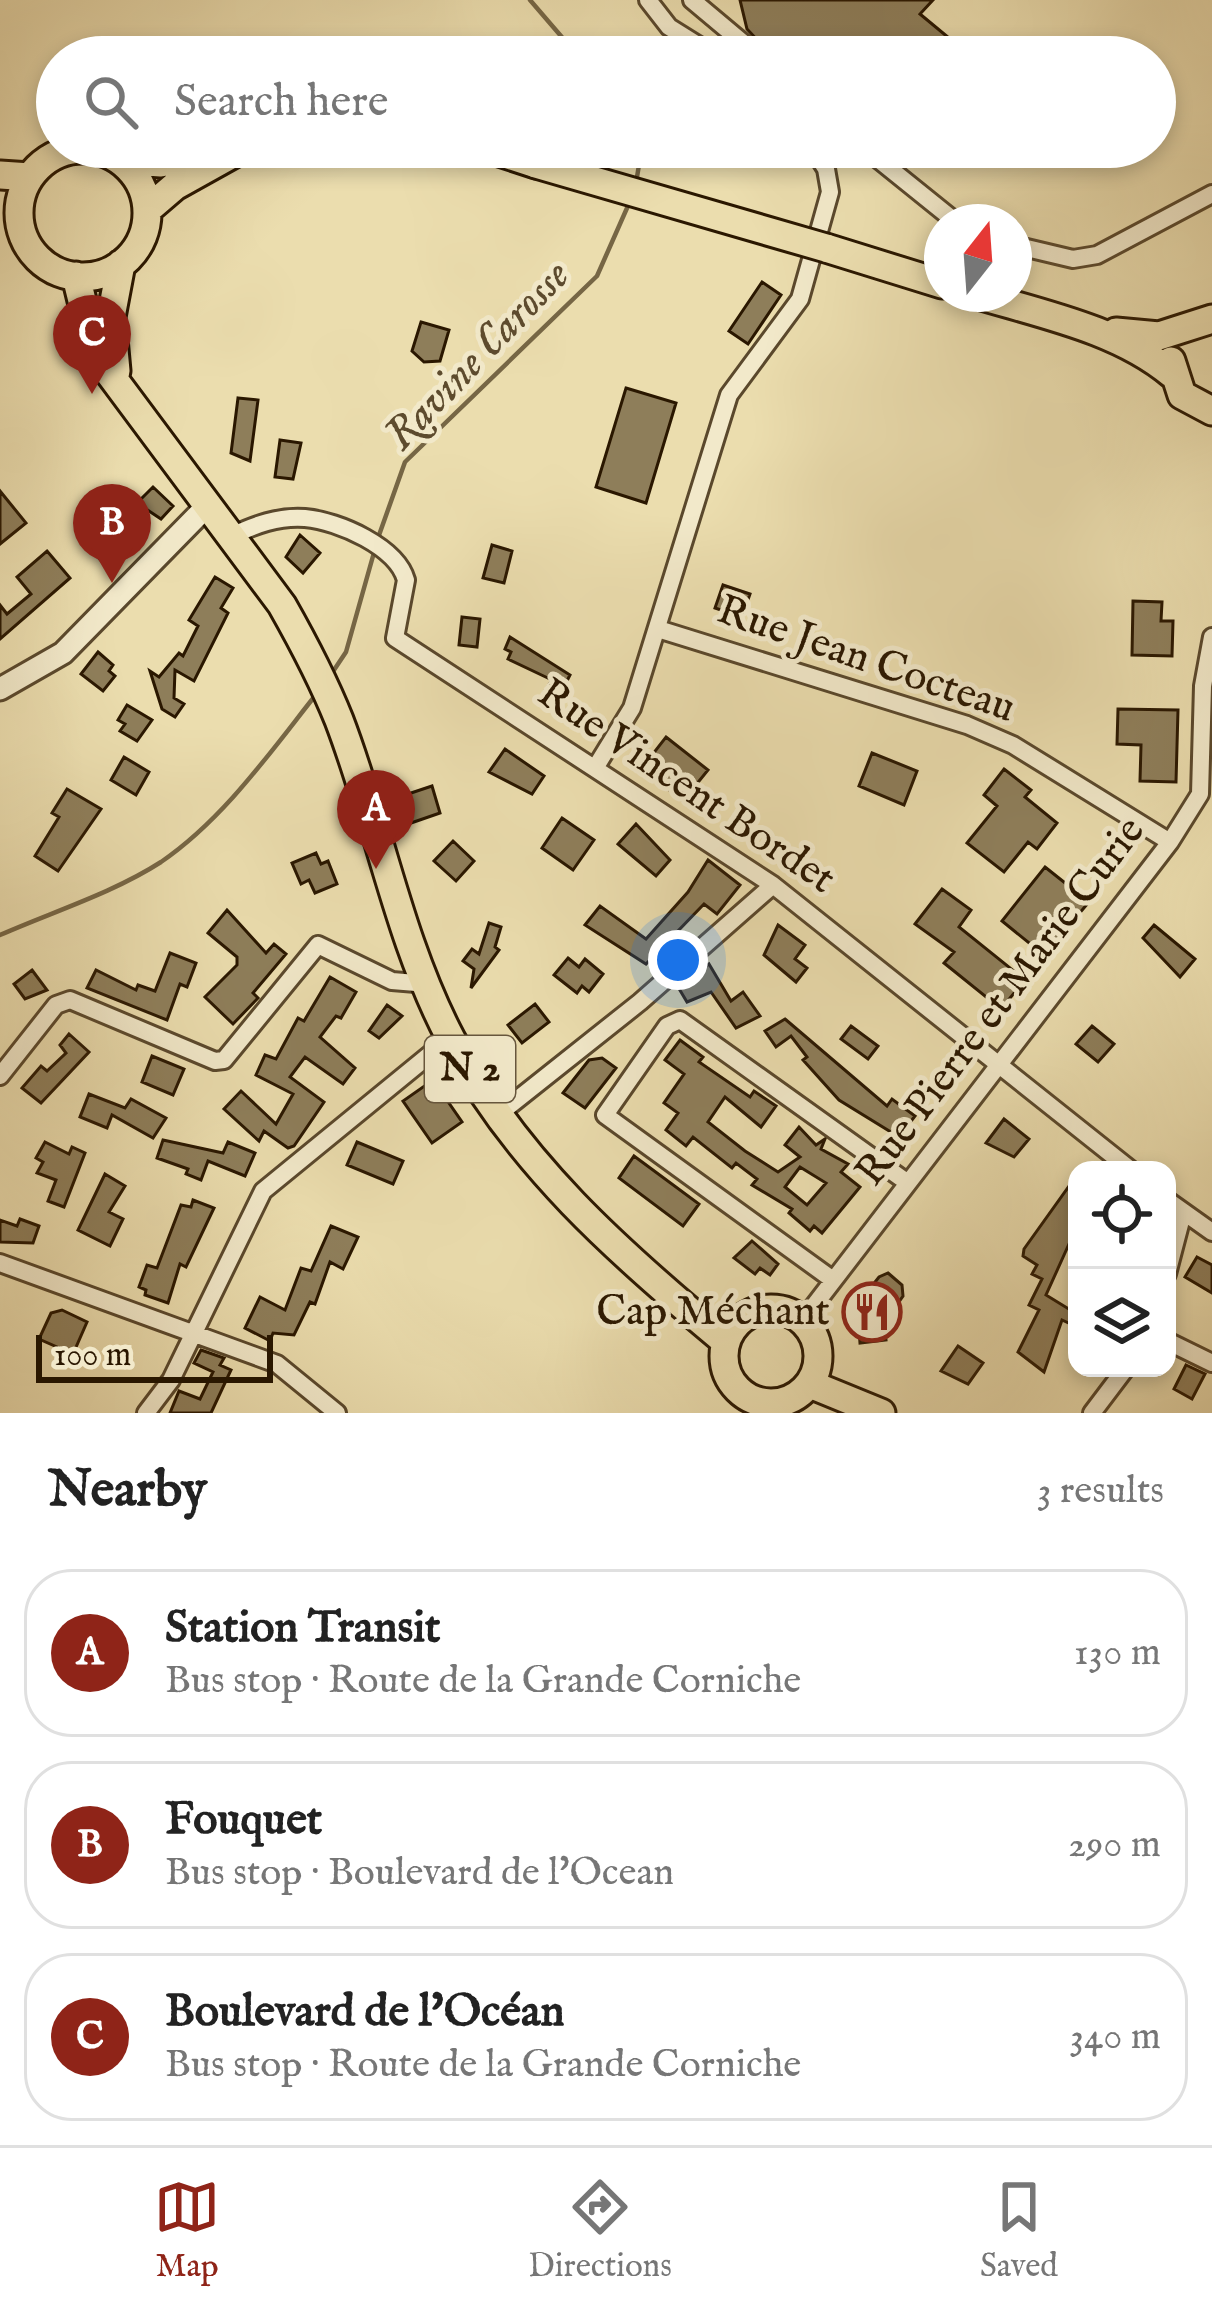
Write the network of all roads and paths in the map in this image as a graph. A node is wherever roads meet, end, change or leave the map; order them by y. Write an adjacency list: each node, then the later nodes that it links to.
1 (648, 0): 3 (street)
2 (692, 0): 4 (street)
3 (683, 36)
4 (735, 36)
5 (40, 168): 12 (main road)
6 (126, 168): 16 (main road)
7 (207, 168): 16 (main road)
8 (550, 168): 21 (main road, bridge)
9 (825, 168): 30 (street, Rue Jean Cocteau)
10 (889, 168): 15 (street)
11 (0, 175): 12 (main road)
12 (30, 177): 17 (main road)
13 (1212, 177): 14 (street)
14 (1207, 197): 18 (street)
15 (934, 204)
16 (147, 210): 19 (main road)
17 (10, 213): 20 (main road)
18 (1032, 249)
19 (122, 264): 20 (main road); 26 (main road, N 2)
20 (76, 276): 26 (main road, N 2)
21 (924, 278)
22 (1032, 312): 24 (main road)
23 (1201, 323): 24 (main road); 25 (main road)
24 (1088, 329): 25 (main road)
25 (1172, 374): 27 (main road)
26 (124, 398): 28 (main road, N 2)
27 (1212, 412)
28 (208, 505): 29 (main road, N 2); 32 (street)
29 (232, 536): 33 (street, Rue Vincent Bordet); 36 (main road, N 2)
30 (658, 628): 33 (street, Rue Jean Cocteau); 34 (street, Rue Jean Cocteau)
31 (1212, 637): 34 (street, Rue Pierre et Marie Curie)
32 (0, 689)
33 (597, 765): 35 (street, Rue Vincent Bordet)
34 (1171, 842): 38 (street, Rue Pierre et Marie Curie)
35 (773, 885): 38 (street, Rue Vincent Bordet); 40 (street)
36 (428, 984): 37 (main road, N 2); 39 (street)
37 (450, 1038): 40 (main road, N 2); 50 (street)
38 (1000, 1064): 41 (street, Rue Vincent Bordet); 42 (street, Rue Pierre et Marie Curie)
39 (0, 1076)
40 (499, 1114): 51 (main road, N 2)
41 (1119, 1161)
42 (908, 1184): 48 (street, Rue Pierre et Marie Curie); 48 (street)
43 (1176, 1207): 44 (street)
44 (1183, 1213): 45 (street); 47 (street)
45 (1212, 1232)
46 (0, 1263): 50 (street)
47 (1168, 1269)
48 (833, 1280): 49 (street, Rue Pierre et Marie Curie)
49 (803, 1320): 51 (main road); 55 (main road)
50 (194, 1331): 56 (street); 57 (street)
51 (724, 1341): 55 (main road)
52 (1176, 1345): 53 (street)
53 (1212, 1363)
54 (1119, 1377): 59 (street)
55 (810, 1384): 58 (main road)
56 (146, 1413)
57 (337, 1413)
58 (880, 1413)
59 (1092, 1413)

